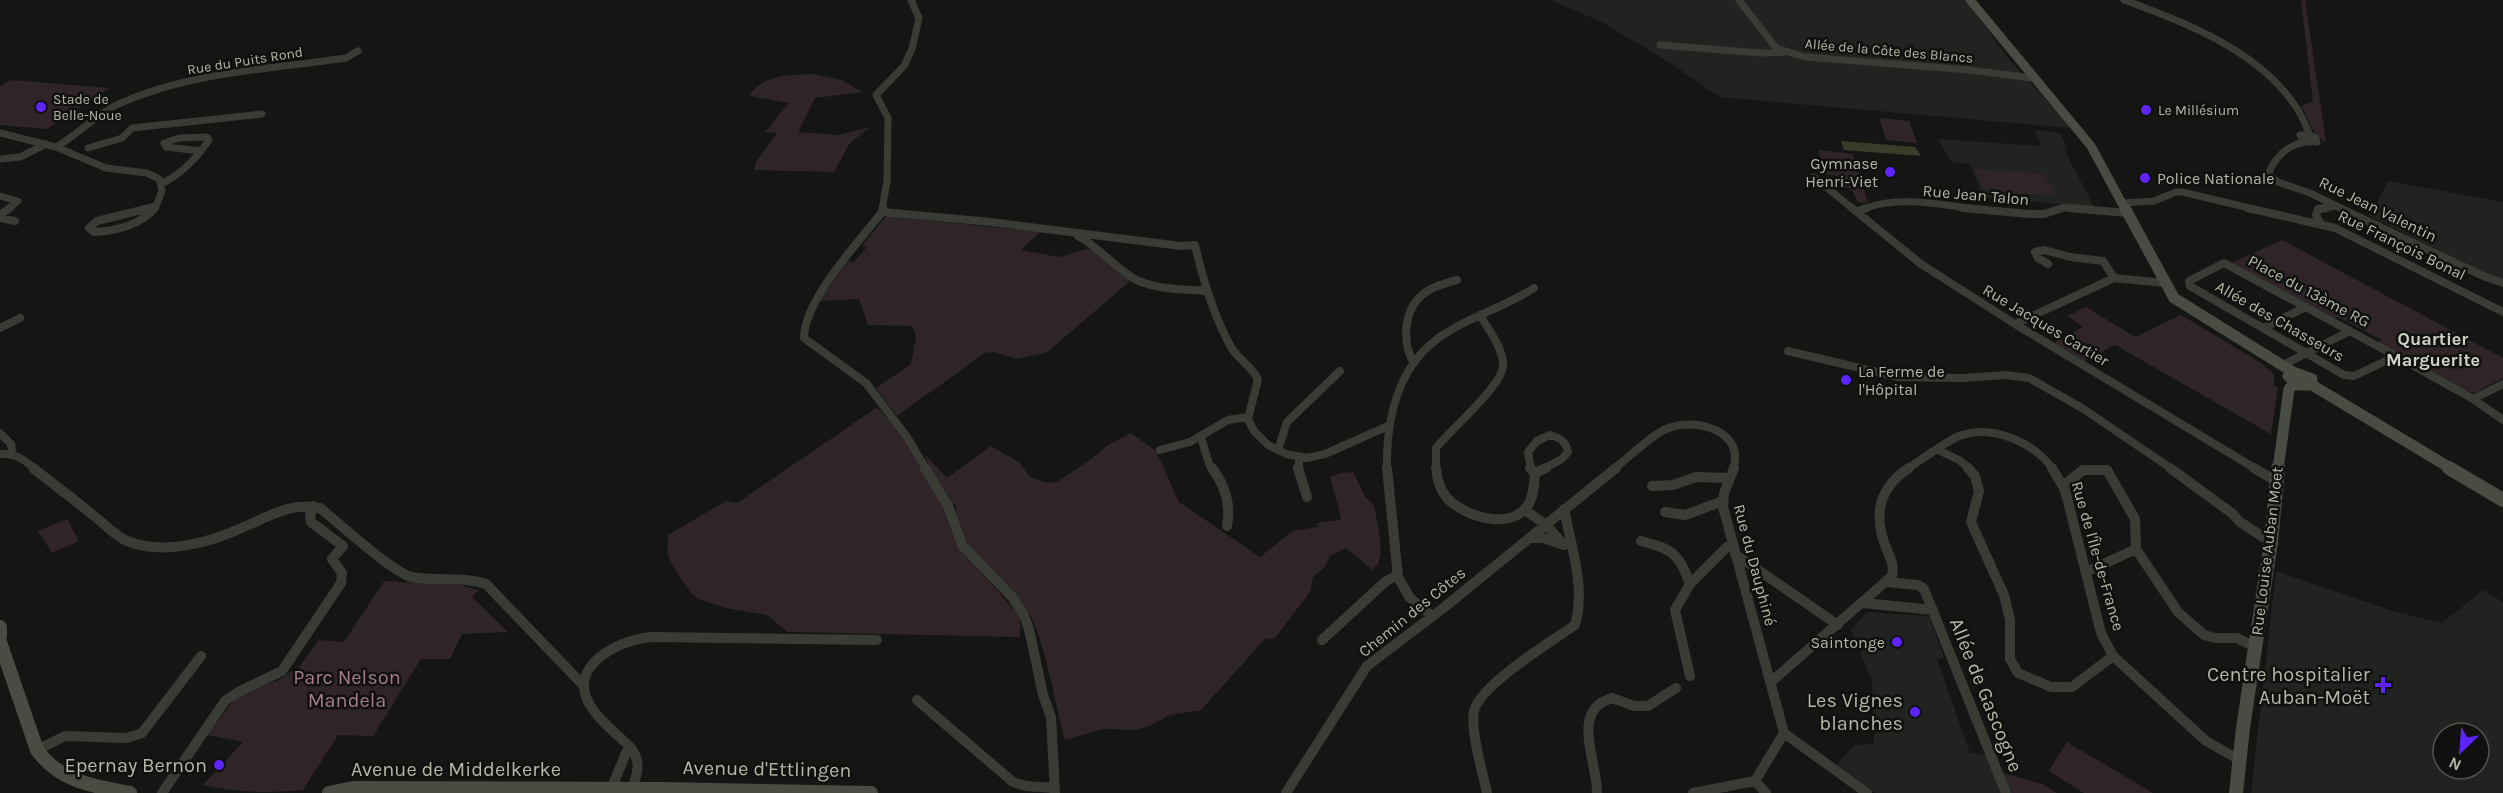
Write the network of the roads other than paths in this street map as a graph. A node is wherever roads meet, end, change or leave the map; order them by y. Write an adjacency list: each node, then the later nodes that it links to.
1 (911, 0): 27 (street)
2 (1739, 0): 7 (street, Allée de la Côte des Blancs)
3 (1970, 0): 10 (street)
4 (2124, 0): 24 (street, Rue Jean Valentin)
5 (1660, 45): 7 (street)
6 (358, 51): 8 (street, Rue du Puits Rond)
7 (1784, 52): 11 (street, Allée de la Côte des Blancs)
8 (346, 58): 9 (street, Rue du Puits Rond); 16 (street, Rue du Puits Rond)
9 (358, 60)
10 (2025, 69): 11 (street, Allée de la Côte des Blancs); 12 (street)
11 (1990, 72): 12 (street, Allée de la Côte des Blancs)
12 (2032, 78): 25 (street)
13 (262, 114): 17 (street)
14 (0, 133): 15 (street)
15 (46, 144): 16 (street); 19 (street)
16 (56, 147): 21 (street)
17 (88, 148)
18 (201, 151): 18 (street); 21 (street)
19 (0, 159)
20 (1814, 177): 26 (street, Rue Jacques Cartier)
21 (161, 184): 23 (street)
22 (0, 196): 28 (street)
23 (156, 206): 23 (street)
24 (2337, 206): 30 (street); 37 (street, Rue Jean Valentin)
25 (2126, 208): 26 (street, Rue Jean Talon); 30 (street, Rue Jean Talon); 36 (street)
26 (1858, 211): 44 (street, Rue Jacques Cartier)
27 (882, 212): 31 (street); 118 (street)
28 (0, 217): 29 (street)
29 (15, 221)
30 (2320, 223): 41 (street, Rue François Bonal)
31 (1071, 233): 39 (street); 39 (street)
32 (2224, 262): 40 (street, Place du 13ème RG); 46 (street, Allée des Chasseurs)
33 (2049, 264): 34 (street)
34 (2114, 278): 36 (street); 44 (street)
35 (1456, 280): 51 (street)
36 (2165, 283): 53 (street)
37 (2503, 283)
38 (1534, 288): 42 (street)
39 (1206, 291): 56 (street)
40 (2306, 307): 46 (street); 47 (street, Place du 13ème RG)
41 (2503, 312)
42 (1480, 315): 51 (street); 77 (street)
43 (20, 318): 45 (street)
44 (2015, 324): 69 (street, Rue Jacques Cartier)
45 (0, 328)
46 (2263, 328): 49 (street, Allée des Chasseurs)
47 (2350, 331): 49 (street); 50 (street, Place du 13ème RG)
48 (1788, 351): 84 (street)
49 (2307, 354): 50 (street, Allée des Chasseurs); 53 (street)
50 (2396, 356): 55 (street, Place du 13ème RG)
51 (1414, 363): 58 (street)
52 (1340, 371): 62 (street)
53 (2291, 373): 69 (street, Rue Louise Auban Moet); 73 (street)
54 (2503, 384): 55 (street)
55 (2473, 399): 57 (street)
56 (1248, 417): 60 (street); 62 (street)
57 (2503, 420)
58 (1388, 426): 66 (street); 90 (street)
59 (0, 433): 64 (street)
60 (1201, 437): 61 (street); 80 (street)
61 (1160, 450)
62 (1278, 450): 66 (street)
63 (1938, 450): 70 (street, Rue de l'Île-de-France); 91 (street, Rue de l'Île-de-France); 104 (street)
64 (12, 453): 65 (street); 75 (street)
65 (0, 454)
66 (1299, 458): 72 (street)
67 (1535, 473): 67 (street); 77 (street)
68 (1729, 478): 71 (street); 74 (street, Rue du Dauphiné); 76 (street, Rue du Dauphiné)
69 (2276, 481): 84 (street, Rue Louise Auban Moet)
70 (2064, 485): 87 (street); 89 (street, Rue de l'Île-de-France)
71 (1652, 486)
72 (1306, 497)
73 (2503, 500)
74 (1722, 501): 78 (street); 86 (street, Rue du Dauphiné)
75 (314, 506): 108 (street); 122 (street)
76 (1564, 509): 79 (street, Chemin des Côtes); 81 (street)
77 (1525, 510): 79 (street)
78 (1665, 512)
79 (1548, 523): 81 (street); 82 (street, Chemin des Côtes); 85 (street)
80 (1227, 526)
81 (1567, 528): 88 (street)
82 (1530, 538): 85 (street); 95 (street, Chemin des Côtes)
83 (1641, 541): 92 (street)
84 (2271, 542): 102 (street, Rue Louise Auban Moet)
85 (1564, 545): 88 (street)
86 (1734, 549): 92 (street); 96 (street); 107 (street, Rue du Dauphiné)
87 (2136, 549): 89 (street); 102 (street)
88 (1573, 556): 126 (street)
89 (2086, 572): 104 (street, Rue de l'Île-de-France)
90 (1397, 576): 95 (street); 100 (street)
91 (1886, 582): 93 (street); 94 (street, Allée de Gascogne)
92 (1690, 584): 106 (street)
93 (1863, 603): 94 (street); 96 (street)
94 (1933, 610): 131 (street, Allée de Gascogne)
95 (1432, 616): 125 (street, Chemin des Côtes)
96 (1838, 626): 107 (street)
97 (0, 627): 98 (street)
98 (0, 636)
99 (877, 640): 108 (street)
100 (1322, 640)
101 (0, 642): 105 (street)
102 (2255, 647): 114 (street, Rue Louise Auban Moet)
103 (201, 656): 113 (street)
104 (2113, 656): 114 (street, Rue de l'Île-de-France)
105 (4, 662): 113 (street)
106 (1690, 676)
107 (1771, 682): 111 (street, Rue du Dauphiné)
108 (584, 686): 112 (street)
109 (1676, 688): 127 (street)
110 (917, 700): 118 (street)
111 (1784, 733): 115 (street); 130 (street)
112 (628, 746): 116 (street); 117 (street)
113 (37, 750): 121 (street)
114 (2240, 760): 132 (street, Rue Louise Auban Moet)
115 (1755, 781): 128 (street); 129 (street)
116 (611, 789): 117 (street, Avenue de Middelkerke); 120 (street, Avenue de Middelkerke)
117 (632, 789): 124 (street, Avenue d'Ettlingen)
118 (1054, 790)
119 (551, 791): 120 (street, Avenue de Middelkerke); 123 (street, Avenue de Middelkerke)
120 (582, 791)
121 (130, 793)
122 (162, 793)
123 (329, 793)
124 (871, 793)
125 (1287, 793)
126 (1487, 793)
127 (1597, 793)
128 (1693, 793)
129 (1766, 793)
130 (1867, 793)
131 (2006, 793)
132 (2236, 793)

